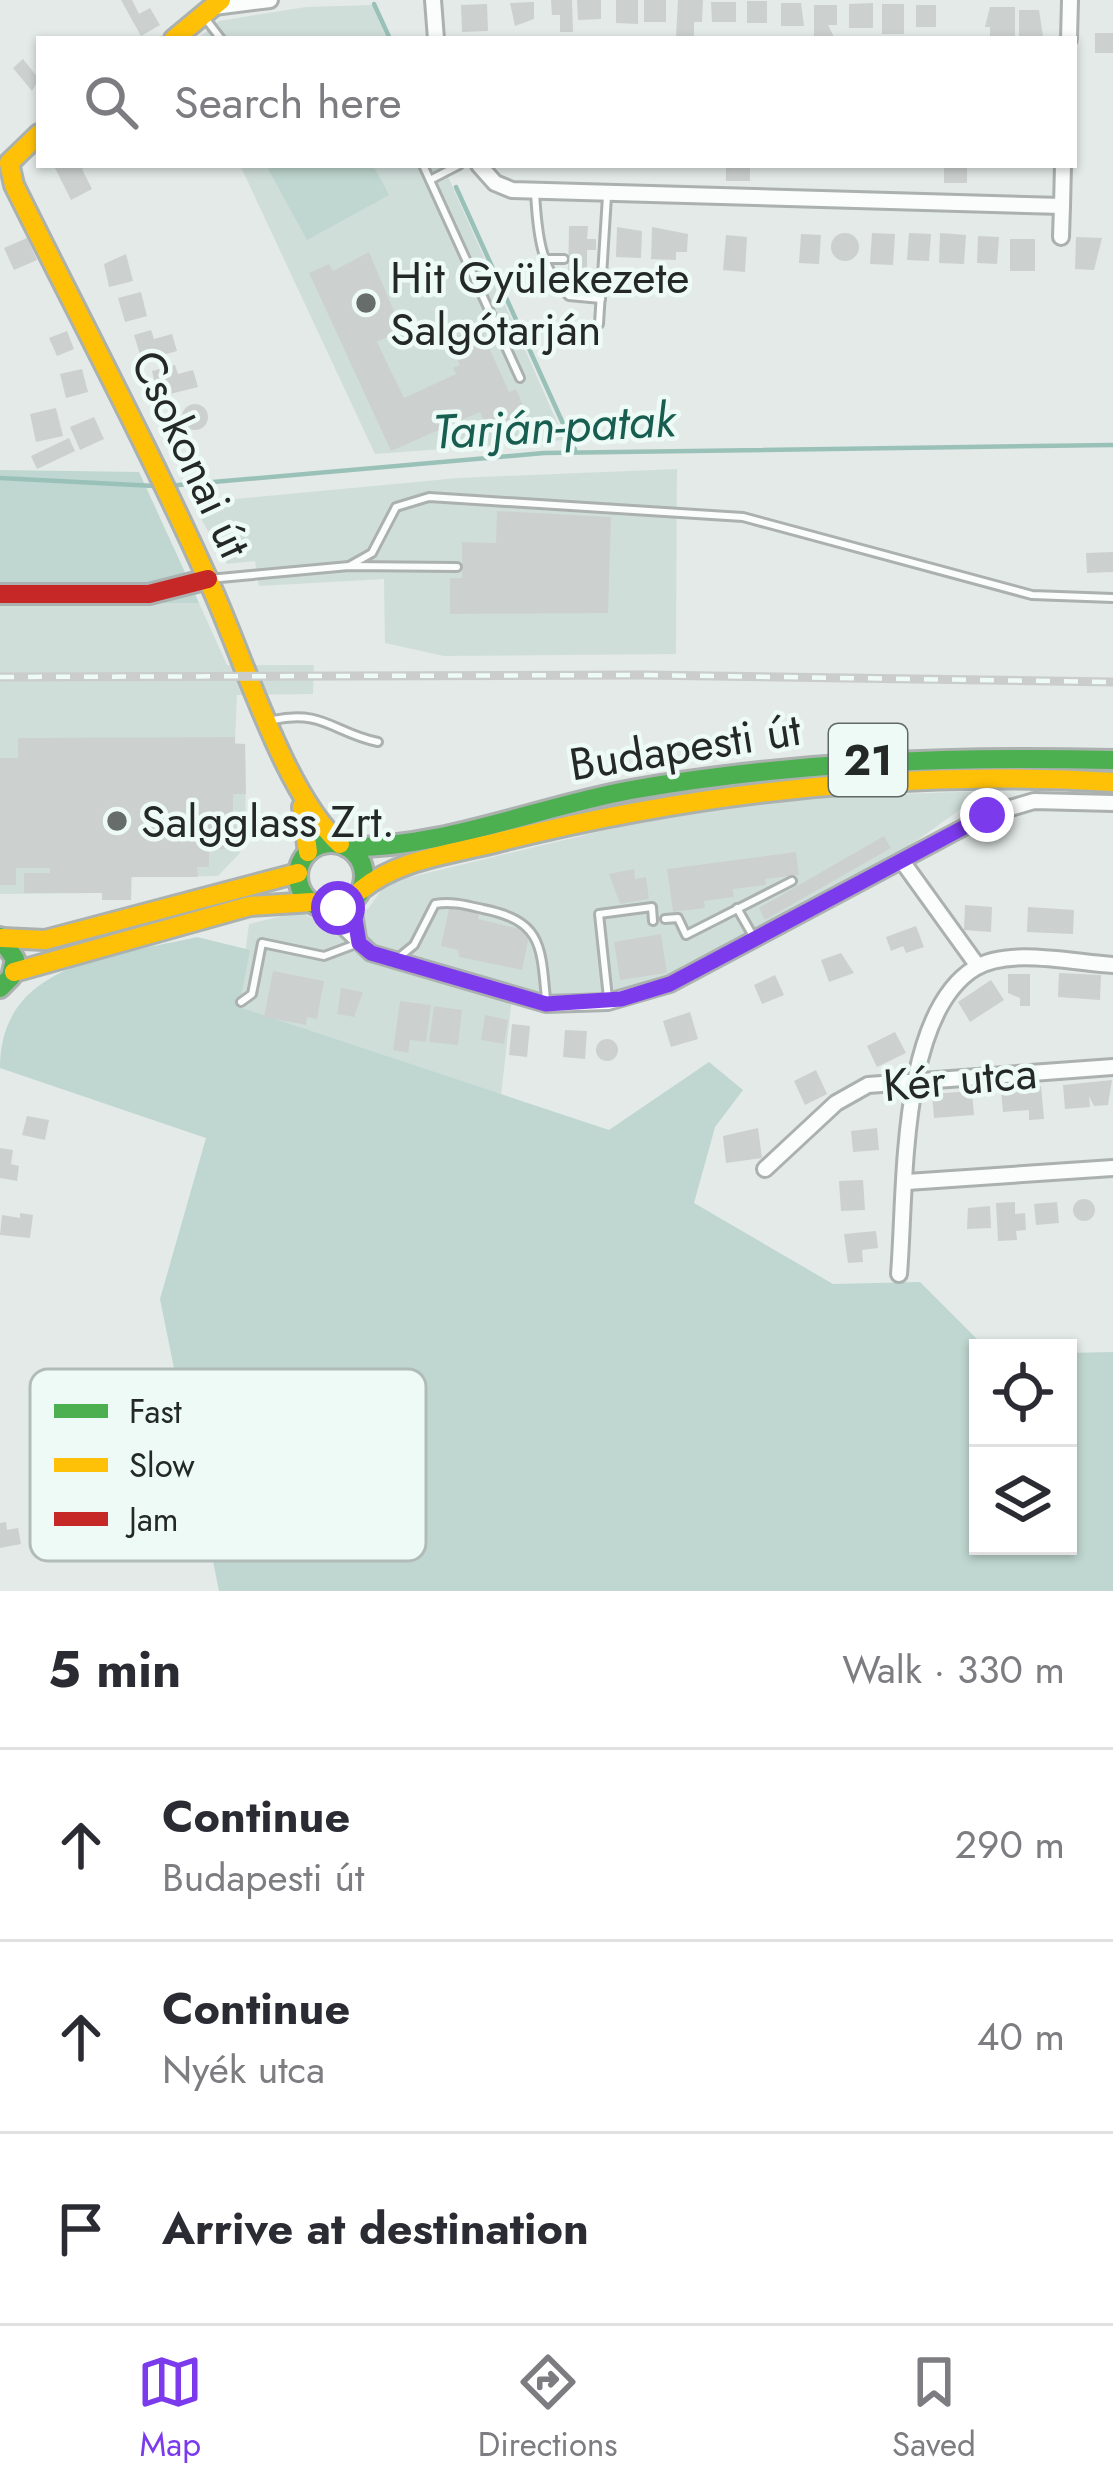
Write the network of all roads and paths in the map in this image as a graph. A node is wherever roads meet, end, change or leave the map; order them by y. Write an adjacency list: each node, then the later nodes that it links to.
1 (270, 0): 4 (street)
2 (433, 0): 6 (street)
3 (1070, 0): 7 (street)
4 (213, 8): 5 (main road)
5 (178, 36)
6 (436, 36)
7 (1069, 36)
8 (36, 137): 9 (main road)
9 (4, 164): 26 (main road, Csokonai út)
10 (424, 168): 14 (lane)
11 (453, 168): 14 (lane)
12 (482, 168): 15 (street)
13 (1064, 168): 17 (street)
14 (430, 180): 23 (lane)
15 (535, 192): 16 (street); 19 (lane)
16 (607, 194): 17 (street); 21 (lane)
17 (1062, 206): 18 (street)
18 (1061, 237)
19 (544, 259): 20 (lane); 21 (lane)
20 (564, 259)
21 (601, 298): 22 (lane)
22 (599, 324)
23 (520, 378)
24 (349, 566): 25 (lane); 26 (lane); 28 (lane)
25 (457, 567)
26 (208, 579): 27 (main road); 29 (main road, Csokonai út)
27 (0, 594)
28 (1113, 598)
29 (273, 720): 30 (lane); 33 (main road, Csokonai út)
30 (378, 742)
31 (1113, 760): 35 (main road, Budapesti út / 21)
32 (1113, 782): 40 (main road, Budapesti út / 21)
33 (300, 790): 35 (main road); 36 (main road)
34 (1113, 802): 37 (street)
35 (343, 845): 36 (main road, 21); 40 (main road)
36 (308, 852): 38 (main road)
37 (902, 862): 46 (street); 49 (street)
38 (298, 873): 41 (main road); 45 (main road)
39 (792, 881): 42 (lane)
40 (356, 895): 41 (main road, 21); 47 (street)
41 (318, 905): 47 (street); 51 (main road, 21)
42 (737, 908): 43 (lane); 46 (lane)
43 (665, 919)
44 (653, 921): 54 (lane)
45 (1, 938): 51 (main road)
46 (754, 939): 54 (street)
47 (359, 943): 48 (street); 53 (lane)
48 (395, 959): 55 (street); 55 (lane)
49 (977, 965): 50 (street); 57 (street)
50 (1113, 965)
51 (14, 972): 52 (main road)
52 (0, 988)
53 (242, 1002)
54 (608, 1002): 55 (street)
55 (546, 1004)
56 (1113, 1067): 57 (street, Kér utca)
57 (917, 1080): 58 (street, Kér utca); 60 (street)
58 (765, 1168)
59 (1113, 1168): 60 (street)
60 (908, 1182): 61 (street)
61 (898, 1274)

